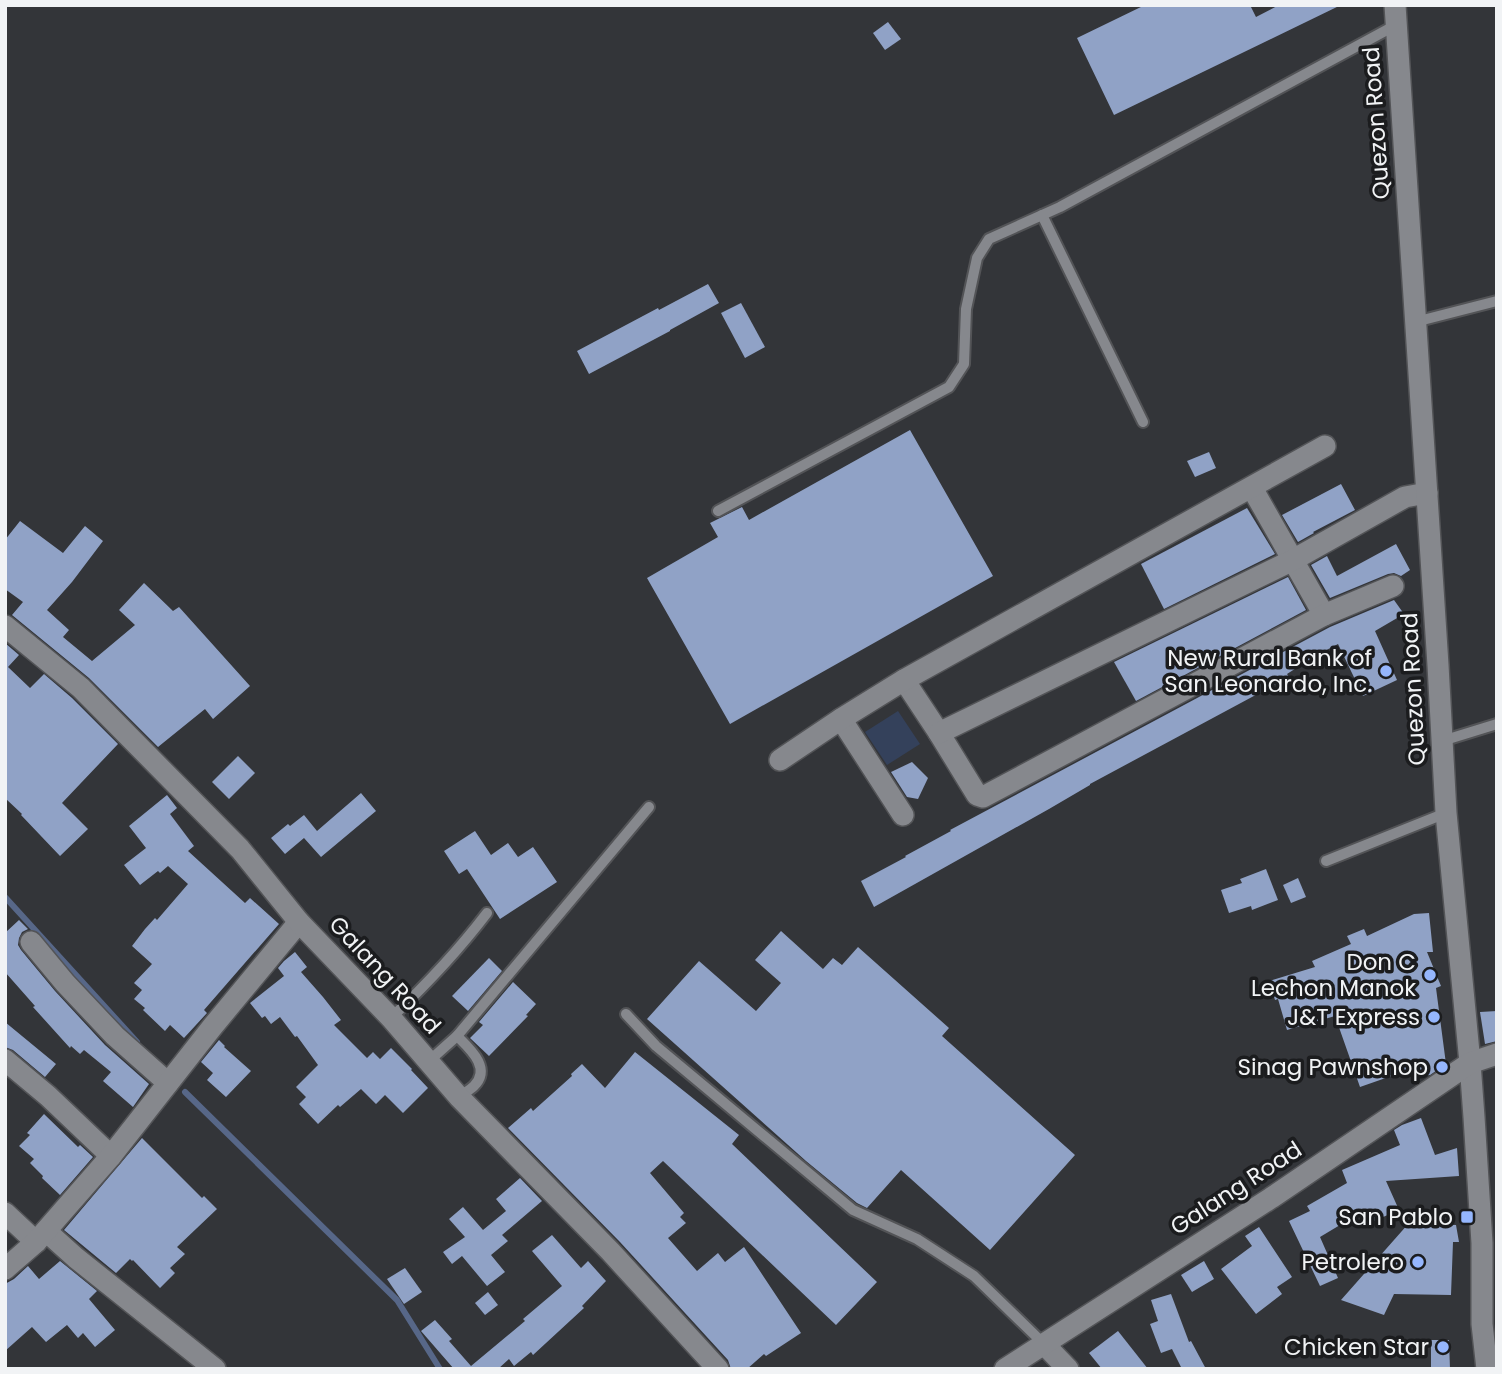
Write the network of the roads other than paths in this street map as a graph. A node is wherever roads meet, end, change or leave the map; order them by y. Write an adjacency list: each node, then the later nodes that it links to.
1 (1395, 15): 2 (lane); 4 (street, Quezon Road)
2 (1042, 215): 5 (lane); 9 (lane)
3 (1497, 300): 4 (lane)
4 (1415, 322): 8 (street, Quezon Road)
5 (1143, 422)
6 (1325, 446): 7 (street)
7 (1252, 488): 10 (street); 14 (street)
8 (1427, 493): 10 (street); 18 (street, Quezon Road)
9 (718, 511)
10 (1293, 560): 12 (street); 17 (street)
11 (1393, 586): 12 (street)
12 (1324, 615): 17 (street)
13 (5, 626): 25 (street, Galang Road)
14 (904, 680): 15 (street); 17 (street)
15 (841, 719): 19 (street); 22 (street)
16 (1497, 724): 18 (lane)
17 (939, 733)
18 (1442, 741): 21 (street, Quezon Road)
19 (780, 760)
20 (649, 807): 29 (lane)
21 (1446, 813): 23 (lane); 33 (street, Quezon Road)
22 (902, 815)
23 (1326, 861)
24 (487, 913): 28 (lane)
25 (299, 922): 28 (street, Galang Road); 34 (street)
26 (31, 942): 34 (street)
27 (626, 1014): 40 (lane)
28 (391, 1018): 32 (street, Galang Road)
29 (457, 1036): 32 (lane); 35 (lane)
30 (1497, 1054): 33 (street, Galang Road)
31 (5, 1060): 36 (street)
32 (429, 1061): 35 (street, Galang Road)
33 (1470, 1063): 40 (street, Galang Road); 45 (street, Quezon Road)
34 (168, 1083): 36 (street)
35 (459, 1097): 42 (street, Galang Road)
36 (111, 1156): 38 (street)
37 (5, 1213): 38 (street)
38 (41, 1236): 39 (street); 41 (street)
39 (5, 1269)
40 (1044, 1344): 43 (street, Galang Road); 44 (street)
41 (215, 1369)
42 (718, 1369)
43 (1005, 1369)
44 (1068, 1369)
45 (1487, 1369)

